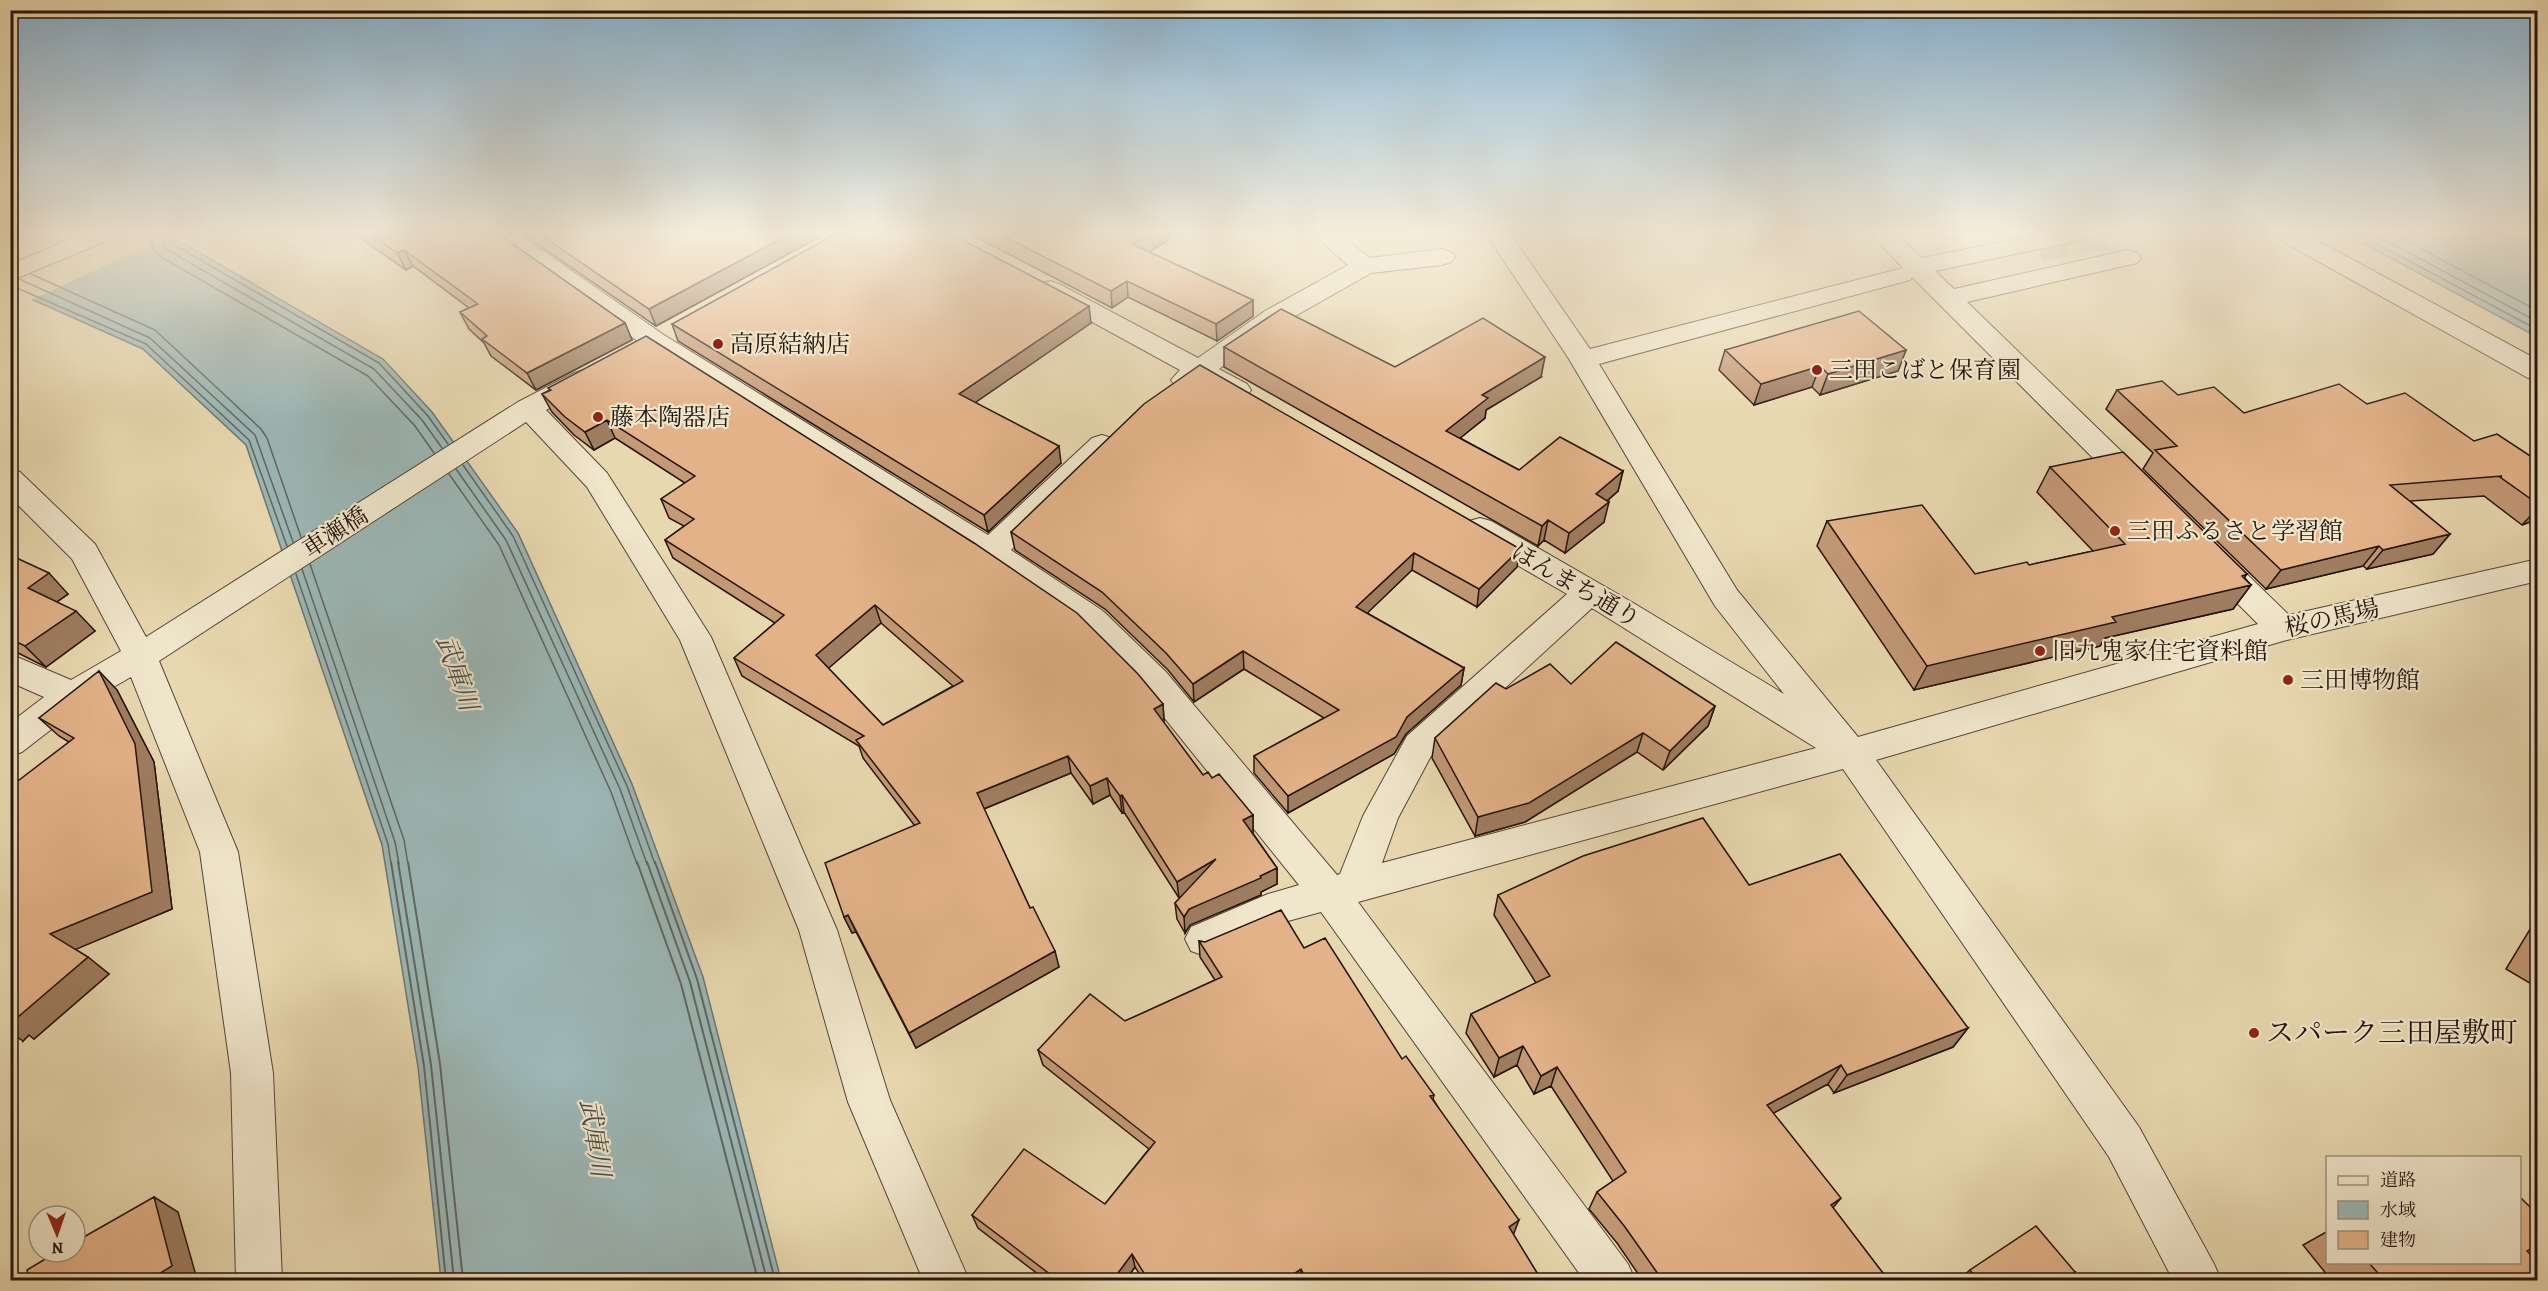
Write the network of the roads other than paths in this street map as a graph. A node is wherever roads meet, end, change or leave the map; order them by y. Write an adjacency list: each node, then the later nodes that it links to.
1 (589, 295): 22 (street)
2 (1062, 295): 12 (street)
3 (1313, 295): 12 (street)
4 (1540, 295): 10 (street)
5 (1822, 295): 10 (street)
6 (1945, 295): 9 (street)
7 (1961, 295): 9 (street)
8 (2398, 295): 13 (street)
9 (1949, 298): 19 (street)
10 (1583, 359): 30 (street)
11 (602, 369): 16 (street, 車瀬橋)
12 (1202, 369): 14 (street); 15 (street)
13 (2538, 372)
14 (1163, 395)
15 (1263, 404)
16 (521, 413): 26 (street, 車瀬橋); 34 (street)
17 (1117, 430): 22 (street)
18 (10, 479): 26 (street)
19 (2158, 505)
20 (1457, 516): 24 (street, ほんまち通り)
21 (2200, 546): 25 (street)
22 (990, 551): 31 (street)
23 (2538, 570): 25 (street, 桜の馬場)
24 (1589, 592): 30 (street, ほんまち通り); 31 (street)
25 (2283, 629): 30 (street, 桜の馬場)
26 (148, 651): 28 (street, 車瀬橋); 33 (street)
27 (10, 667): 28 (street)
28 (72, 695): 29 (street, 車瀬橋)
29 (10, 742)
30 (1851, 753): 31 (street, 桜の馬場); 36 (street)
31 (1342, 890): 32 (street, 桜の馬場); 35 (street)
32 (1205, 939)
33 (259, 1281)
34 (946, 1281)
35 (1612, 1281)
36 (2198, 1281)

